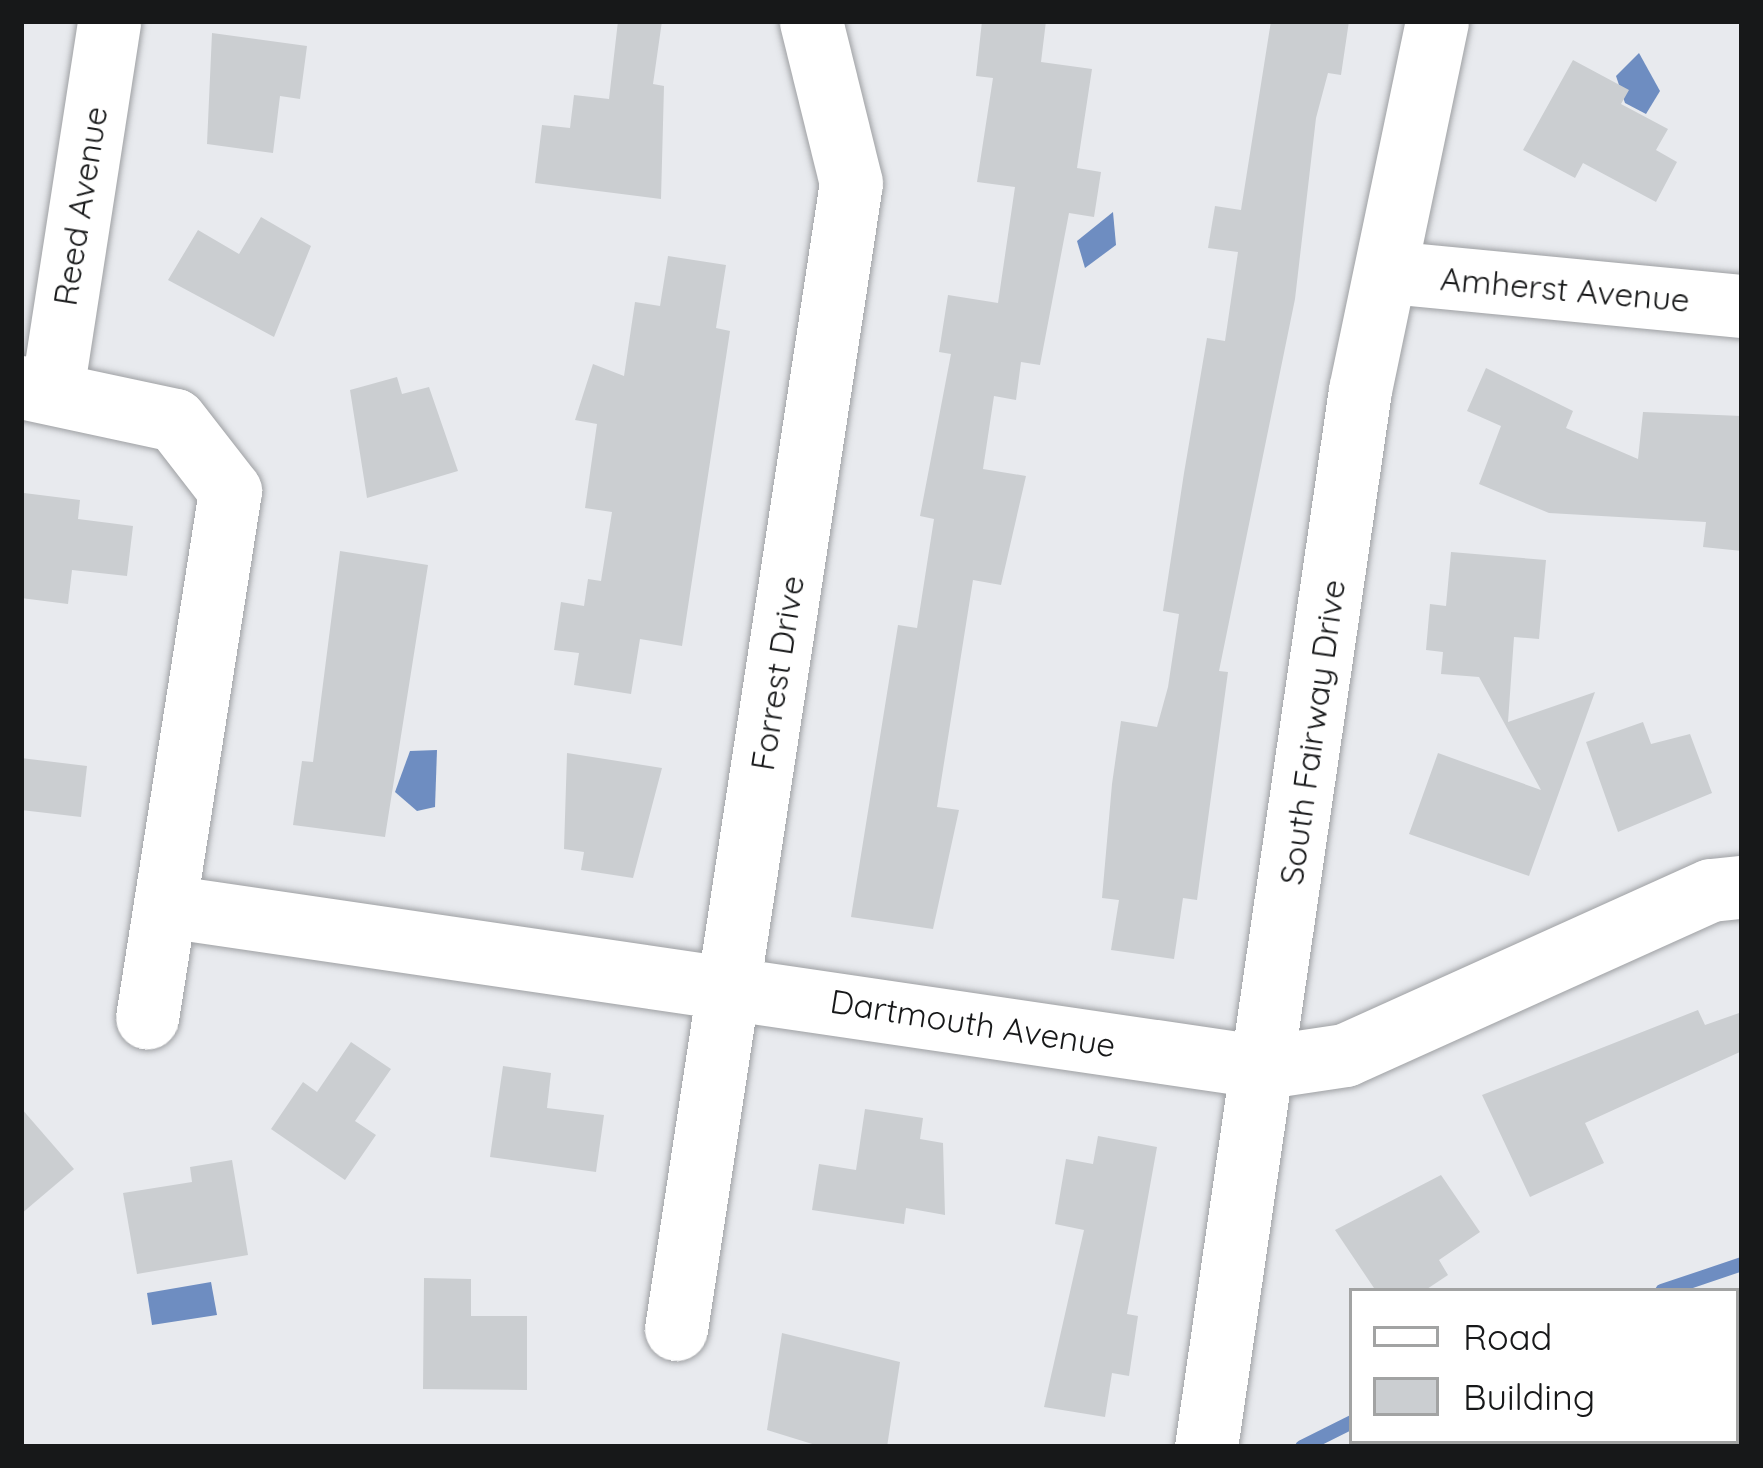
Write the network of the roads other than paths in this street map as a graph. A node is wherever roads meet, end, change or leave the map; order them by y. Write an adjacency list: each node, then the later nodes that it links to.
1 (109, 21): 6 (street, Reed Avenue)
2 (811, 21): 9 (street, Forrest Drive)
3 (1436, 21): 4 (street, South Fairway Drive)
4 (1388, 272): 5 (street, Amherst Avenue); 11 (street, South Fairway Drive)
5 (1742, 306)
6 (37, 389): 8 (street)
7 (1742, 887): 11 (street, Dartmouth Avenue)
8 (173, 907): 9 (street, Dartmouth Avenue); 10 (street)
9 (730, 986): 11 (street, Dartmouth Avenue); 12 (street, Forrest Drive)
10 (147, 1018)
11 (1265, 1066): 13 (street, South Fairway Drive)
12 (676, 1329)
13 (1206, 1447)

